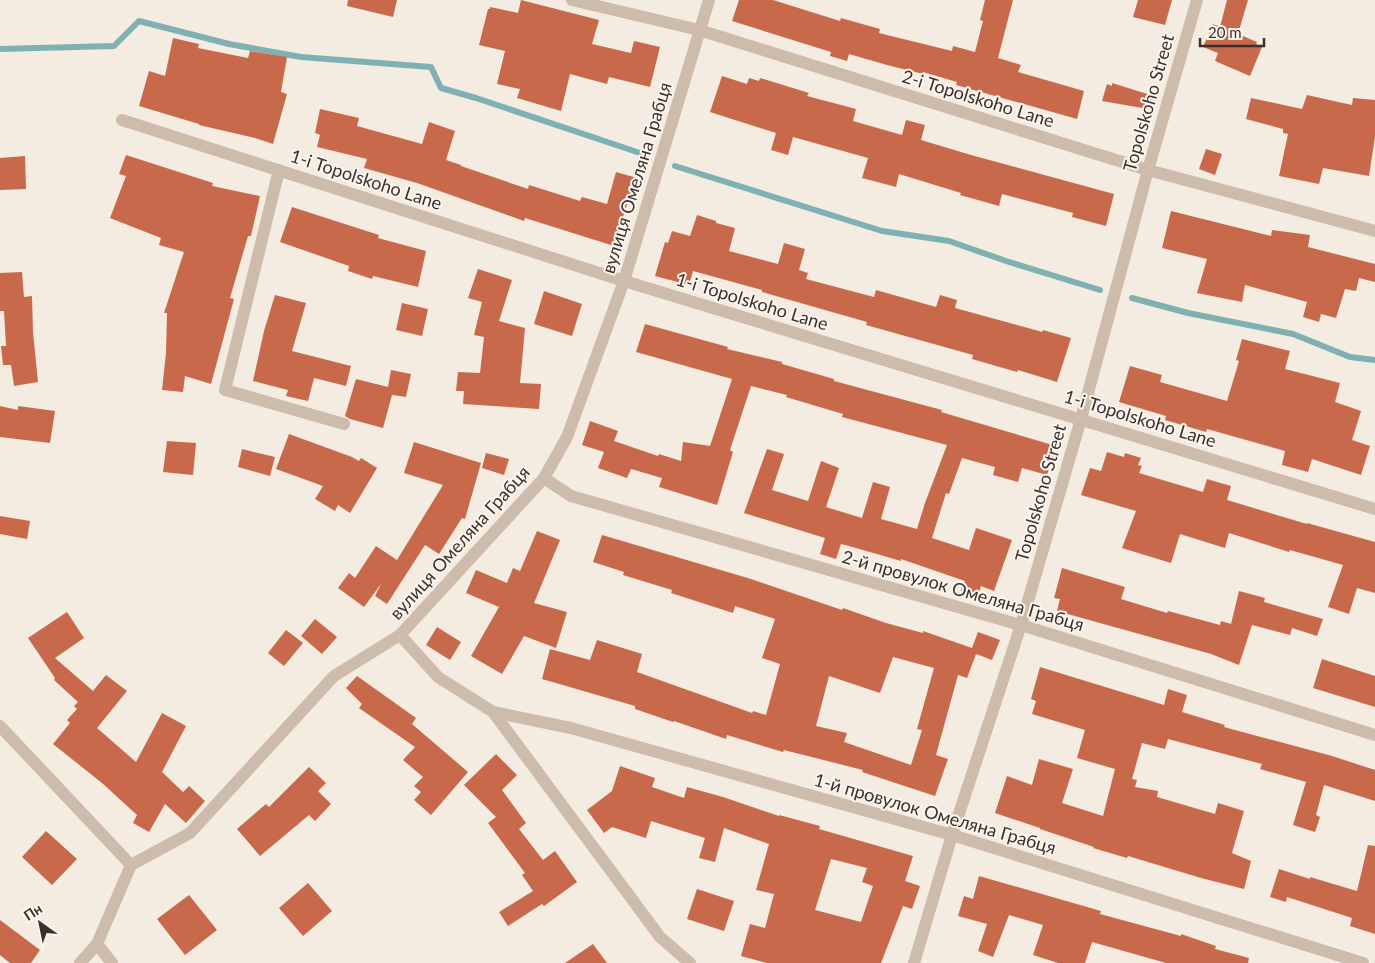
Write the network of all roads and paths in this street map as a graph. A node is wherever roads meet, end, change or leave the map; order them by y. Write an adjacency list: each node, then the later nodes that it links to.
1 (572, 0): 4 (street, 2-i Topolskoho Lane)
2 (709, 0): 4 (street, вулиця Омеляна Грабця)
3 (1197, 0): 7 (street, Topolskoho Street)
4 (699, 30): 7 (street, 2-i Topolskoho Lane); 9 (street, вулиця Омеляна Грабця)
5 (122, 120): 6 (street, 1-i Topolskoho Lane)
6 (279, 170): 9 (street, 1-i Topolskoho Lane); 11 (street)
7 (1148, 170): 8 (street, 2-i Topolskoho Lane); 10 (street, Topolskoho Street)
8 (1375, 231)
9 (624, 282): 10 (street, 1-i Topolskoho Lane); 12 (street, вулиця Омеляна Грабця)
10 (1081, 419): 13 (street, 1-i Topolskoho Lane); 14 (street, Topolskoho Street)
11 (344, 424)
12 (544, 478): 14 (street, 2-й провулок Омеляна Грабця); 15 (street, вулиця Омеляна Грабця)
13 (1375, 509)
14 (1021, 625): 18 (street, 2-й провулок Омеляна Грабця); 19 (street, Topolskoho Street)
15 (400, 635): 16 (street, вулиця Омеляна Грабця); 20 (street)
16 (493, 712): 19 (street, 1-й провулок Омеляна Грабця); 24 (street, вулиця Омеляна Грабця)
17 (0, 726): 20 (street)
18 (1375, 735)
19 (952, 835): 25 (street, Topolskoho Street); 26 (street, 1-й провулок Омеляна Грабця)
20 (131, 865): 21 (street)
21 (97, 944): 22 (street); 23 (street)
22 (80, 963)
23 (112, 963)
24 (690, 963)
25 (914, 963)
26 (1363, 963)

